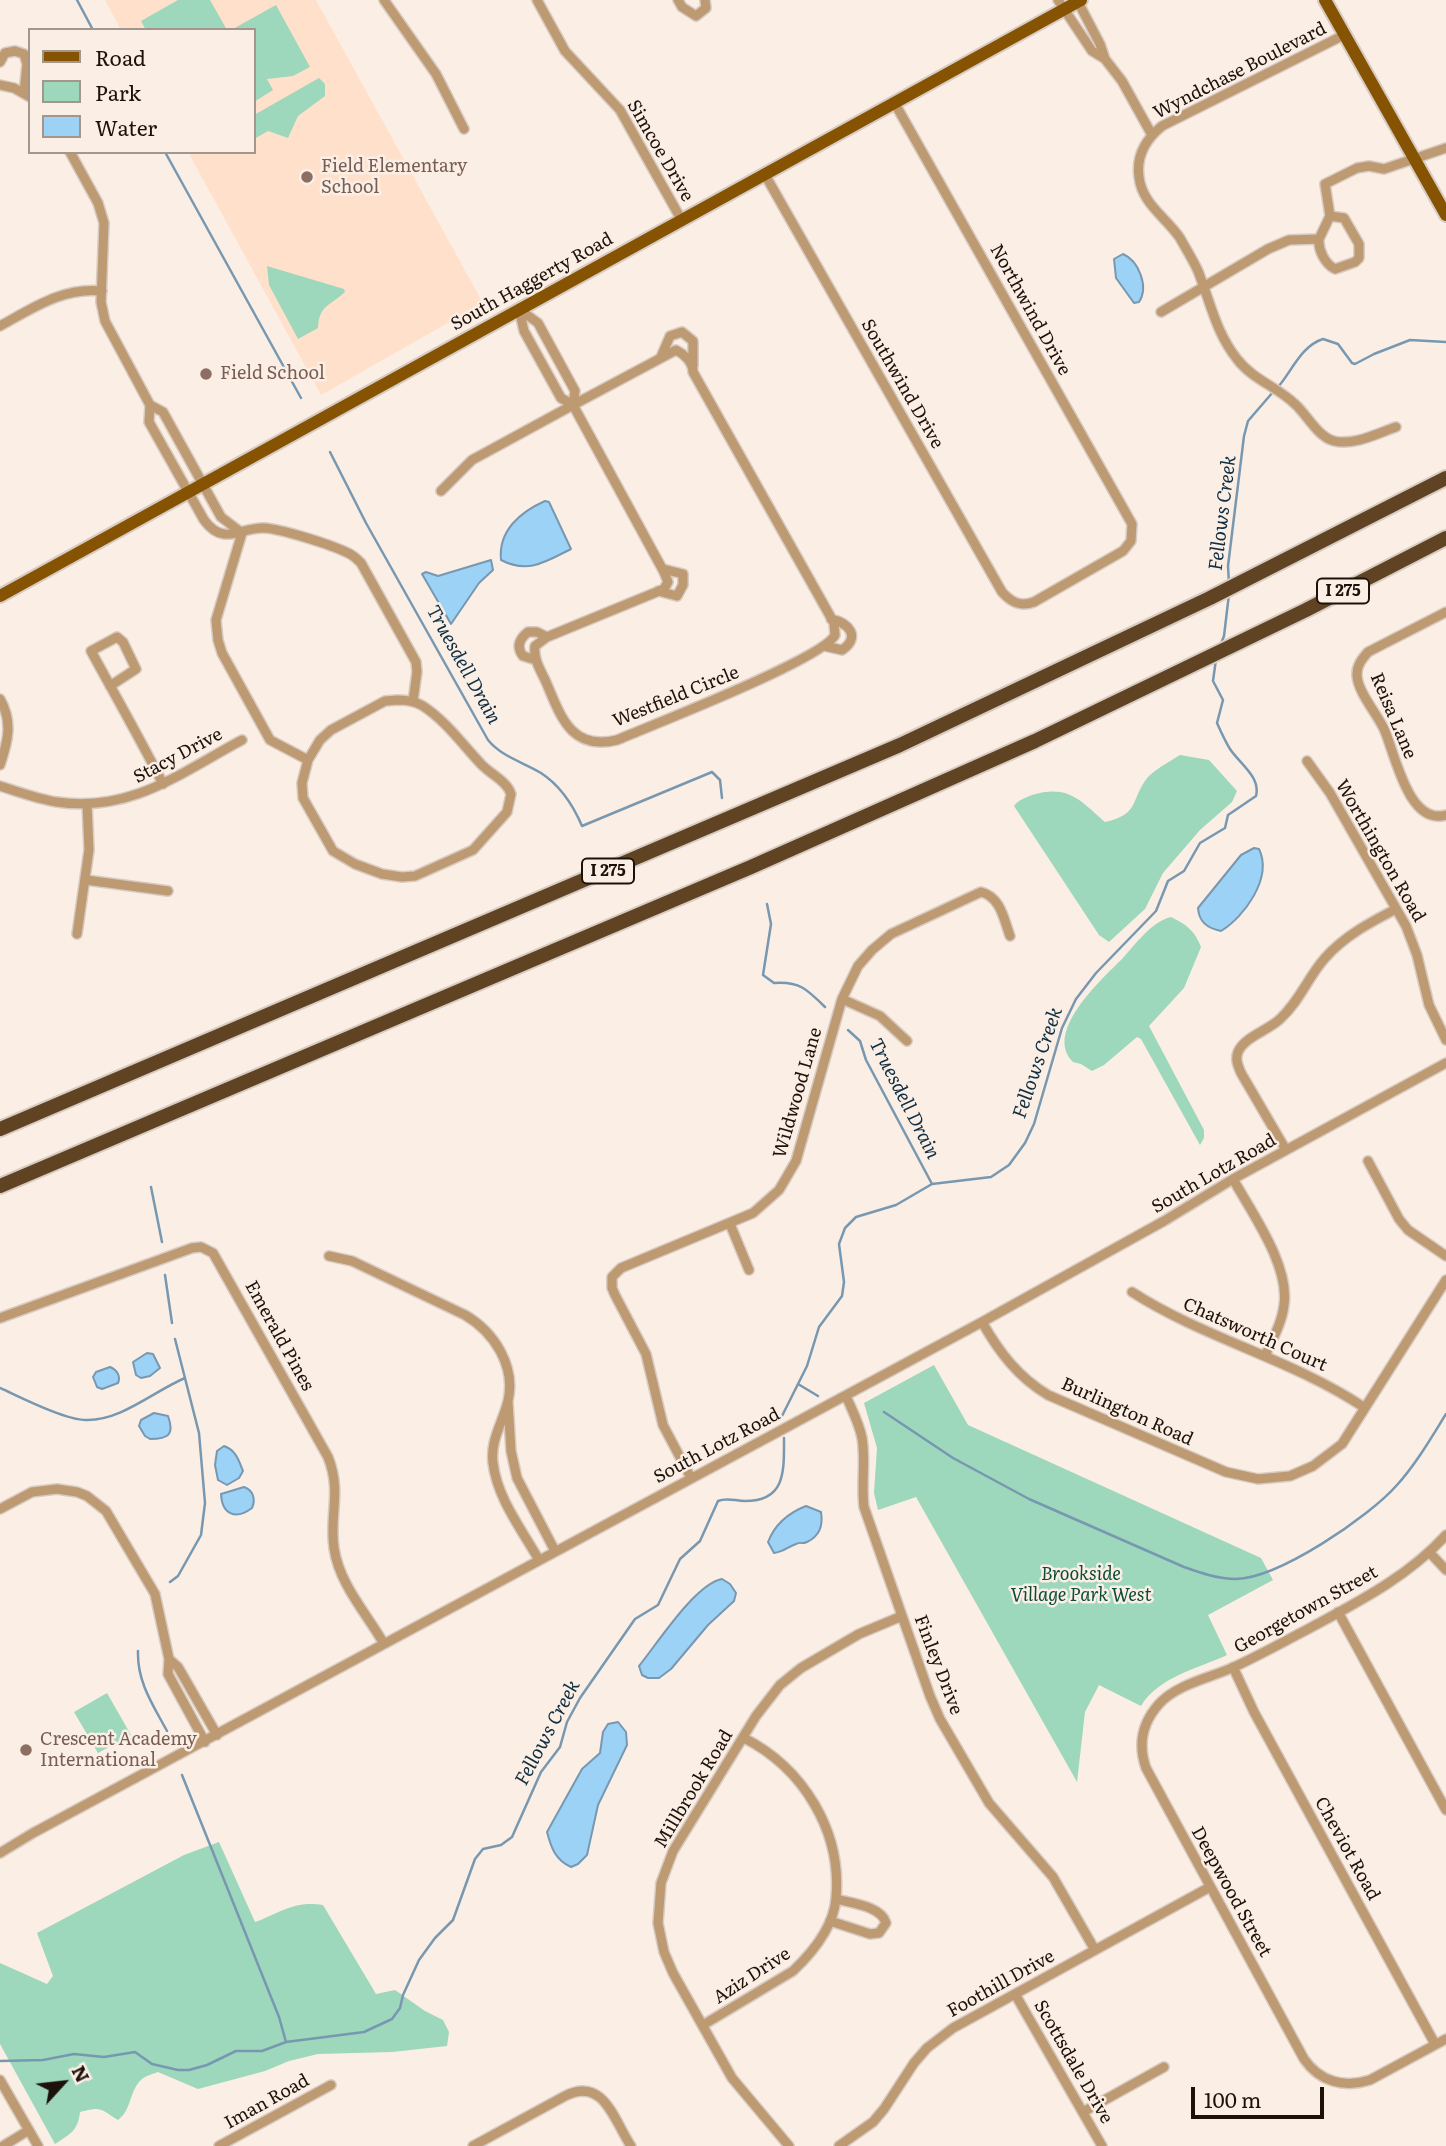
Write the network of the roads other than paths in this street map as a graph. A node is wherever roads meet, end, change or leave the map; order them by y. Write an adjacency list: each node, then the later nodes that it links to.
1 (384, 0): 14 (street)
2 (537, 0): 22 (street, Simcoe Drive)
3 (678, 0): 4 (street)
4 (705, 0)
5 (1325, 0): 8 (main road)
6 (1079, 1): 7 (main road, South Haggerty Road); 9 (street, Wyndchase Boulevard)
7 (1061, 5): 9 (street, Wyndchase Boulevard); 13 (main road, South Haggerty Road)
8 (1344, 35): 15 (street, Wyndchase Boulevard); 18 (main road)
9 (1105, 59): 15 (street, Wyndchase Boulevard)
10 (0, 62): 12 (street)
11 (1, 85): 12 (street)
12 (27, 95)
13 (894, 102): 19 (main road, South Haggerty Road); 45 (street, Northwind Drive)
14 (464, 129)
15 (1152, 135): 24 (street, Wyndchase Boulevard)
16 (1446, 148): 18 (street)
17 (71, 154): 25 (street)
18 (1413, 158): 20 (main road); 21 (street)
19 (764, 173): 22 (main road, South Haggerty Road); 45 (street, Southwind Drive)
20 (1446, 215)
21 (1330, 216): 23 (street); 23 (street)
22 (681, 219): 26 (main road, South Haggerty Road)
23 (1319, 239): 24 (street)
24 (1203, 288): 27 (street); 33 (street, Wyndchase Boulevard)
25 (102, 291): 28 (street); 31 (street)
26 (519, 309): 32 (street, Westfield Circle); 32 (street); 35 (main road, South Haggerty Road)
27 (1161, 312)
28 (0, 326)
29 (661, 357): 30 (street); 30 (street, Westfield Circle); 32 (street, Westfield Circle)
30 (693, 366): 47 (street, Westfield Circle)
31 (150, 405): 35 (street); 37 (street)
32 (573, 405): 36 (street); 42 (street, Westfield Circle)
33 (1396, 427)
34 (1446, 478): 71 (highway, I 275)
35 (203, 484): 37 (main road, South Haggerty Road); 38 (street)
36 (441, 491)
37 (187, 493): 39 (street); 44 (main road, South Haggerty Road)
38 (221, 517): 39 (street); 40 (street)
39 (213, 529): 40 (street)
40 (242, 533): 53 (street); 55 (street)
41 (1446, 538): 75 (highway, I 275)
42 (663, 569): 43 (street); 43 (street, Westfield Circle)
43 (658, 592): 48 (street, Westfield Circle)
44 (0, 596)
45 (1017, 604)
46 (1446, 612): 61 (street, Reisa Lane)
47 (831, 619): 49 (street); 49 (street, Westfield Circle)
48 (547, 637): 50 (street); 50 (street, Westfield Circle)
49 (824, 646): 50 (street, Westfield Circle)
50 (536, 660)
51 (110, 686): 51 (street); 58 (street)
52 (0, 699): 57 (street)
53 (413, 701): 55 (street); 55 (street)
54 (242, 740): 58 (street, Stacy Drive)
55 (308, 760)
56 (1307, 761): 64 (street, Worthington Road)
57 (0, 765)
58 (163, 784): 60 (street, Stacy Drive)
59 (0, 786): 60 (street, Stacy Drive)
60 (87, 804): 62 (street)
61 (1446, 815)
62 (86, 880): 63 (street); 65 (street)
63 (168, 891)
64 (1396, 908): 68 (street, Worthington Road); 72 (street)
65 (77, 934)
66 (1010, 936): 67 (street, Wildwood Lane)
67 (842, 999): 69 (street); 76 (street, Wildwood Lane)
68 (1446, 1040)
69 (907, 1041)
70 (1446, 1063): 72 (street, South Lotz Road)
71 (0, 1129)
72 (1286, 1150): 74 (street, South Lotz Road)
73 (1368, 1161): 78 (street)
74 (1233, 1179): 83 (street, South Lotz Road); 84 (street)
75 (0, 1186)
76 (730, 1224): 79 (street); 90 (street, Wildwood Lane)
77 (329, 1256): 86 (street)
78 (1446, 1256)
79 (749, 1270)
80 (1446, 1280): 87 (street)
81 (1132, 1292): 84 (street, Chatsworth Court)
82 (0, 1318): 99 (street, Emerald Pines)
83 (982, 1322): 85 (street, South Lotz Road); 87 (street, Burlington Road)
84 (1265, 1356): 87 (street, Chatsworth Court)
85 (846, 1396): 90 (street, South Lotz Road); 98 (street, Finley Drive)
86 (508, 1401): 88 (street); 89 (street)
87 (1365, 1408)
88 (515, 1469): 89 (street); 93 (street)
89 (495, 1474): 95 (street)
90 (691, 1478): 93 (street, South Lotz Road)
91 (0, 1508): 100 (street)
92 (1446, 1535): 94 (street, Georgetown Street)
93 (555, 1551): 95 (street, South Lotz Road)
94 (1430, 1553): 96 (street); 97 (street, Georgetown Street)
95 (539, 1560): 99 (street, South Lotz Road)
96 (1446, 1570)
97 (1338, 1612): 101 (street, Georgetown Street); 106 (street)
98 (902, 1616): 104 (street, Millbrook Road); 111 (street, Finley Drive)
99 (384, 1644): 103 (street, South Lotz Road)
100 (169, 1658): 103 (street); 105 (street)
101 (1233, 1667): 102 (street, Georgetown Street); 115 (street, Cheviot Road)
102 (1170, 1694): 108 (street, Deepwood Street)
103 (217, 1735): 105 (street, South Lotz Road)
104 (744, 1738): 109 (street, Aziz Drive); 113 (street, Millbrook Road)
105 (205, 1742): 107 (street, South Lotz Road)
106 (1446, 1810)
107 (0, 1853)
108 (1210, 1887): 111 (street, Foothill Drive); 115 (street, Deepwood Street)
109 (836, 1899): 110 (street, Aziz Drive); 110 (street)
110 (830, 1921): 113 (street, Aziz Drive)
111 (1095, 1950): 112 (street, Foothill Drive)
112 (1015, 1994): 119 (street, Scottsdale Drive); 127 (street, Foothill Drive)
113 (702, 2025): 126 (street, Millbrook Road)
114 (1446, 2039): 115 (street)
115 (1435, 2044)
116 (1164, 2067): 119 (street)
117 (0, 2080): 120 (street)
118 (331, 2085): 124 (street, Iman Road)
119 (1083, 2112): 128 (street, Scottsdale Drive)
120 (29, 2130): 122 (street); 123 (street)
121 (480, 2144): 125 (street)
122 (3, 2146)
123 (38, 2146)
124 (219, 2146)
125 (631, 2146)
126 (789, 2146)
127 (839, 2146)
128 (1102, 2146)

